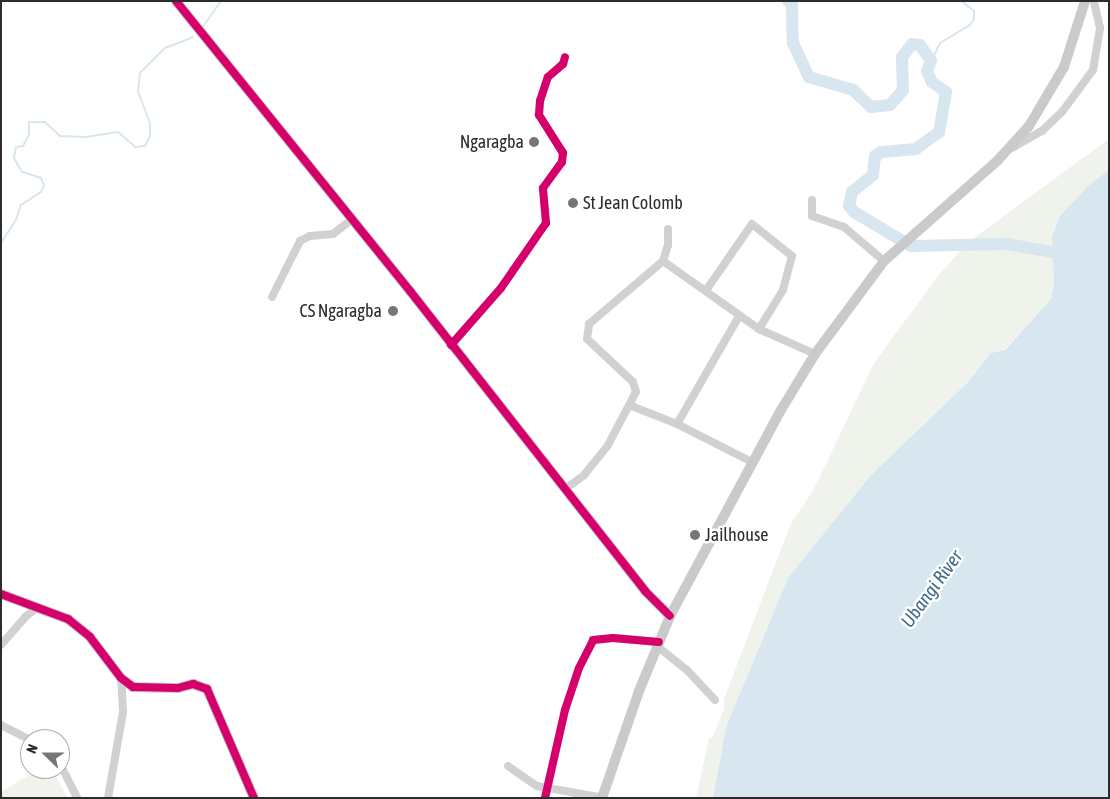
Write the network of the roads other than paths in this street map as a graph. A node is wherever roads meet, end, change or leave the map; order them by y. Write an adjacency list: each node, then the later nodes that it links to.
1 (176, 1): 7 (street)
2 (1085, 1): 5 (street)
3 (1094, 1): 5 (street)
4 (565, 57): 15 (street)
5 (1010, 149): 9 (street)
6 (812, 200): 9 (street)
7 (352, 219): 12 (street); 15 (street)
8 (668, 229): 10 (street)
9 (886, 260): 16 (street)
10 (662, 261): 11 (street); 17 (street)
11 (707, 289): 13 (street); 14 (street)
12 (272, 297)
13 (739, 316): 14 (street); 18 (street)
14 (759, 329): 16 (street)
15 (451, 345): 20 (street)
16 (815, 354): 19 (street)
17 (629, 405): 18 (street); 20 (street)
18 (677, 424): 19 (street)
19 (752, 462): 23 (street)
20 (565, 489): 23 (street)
21 (1, 594): 22 (street)
22 (38, 607): 25 (street); 26 (street)
23 (670, 616): 24 (street)
24 (658, 644): 27 (street); 32 (street); 37 (street)
25 (1, 645)
26 (121, 678): 34 (street); 35 (street)
27 (715, 700)
28 (1, 725): 29 (street)
29 (20, 735)
30 (508, 766): 32 (street)
31 (68, 779): 33 (street)
32 (547, 788): 36 (street); 37 (street)
33 (77, 798)
34 (108, 798)
35 (254, 798)
36 (545, 798)
37 (603, 798)

